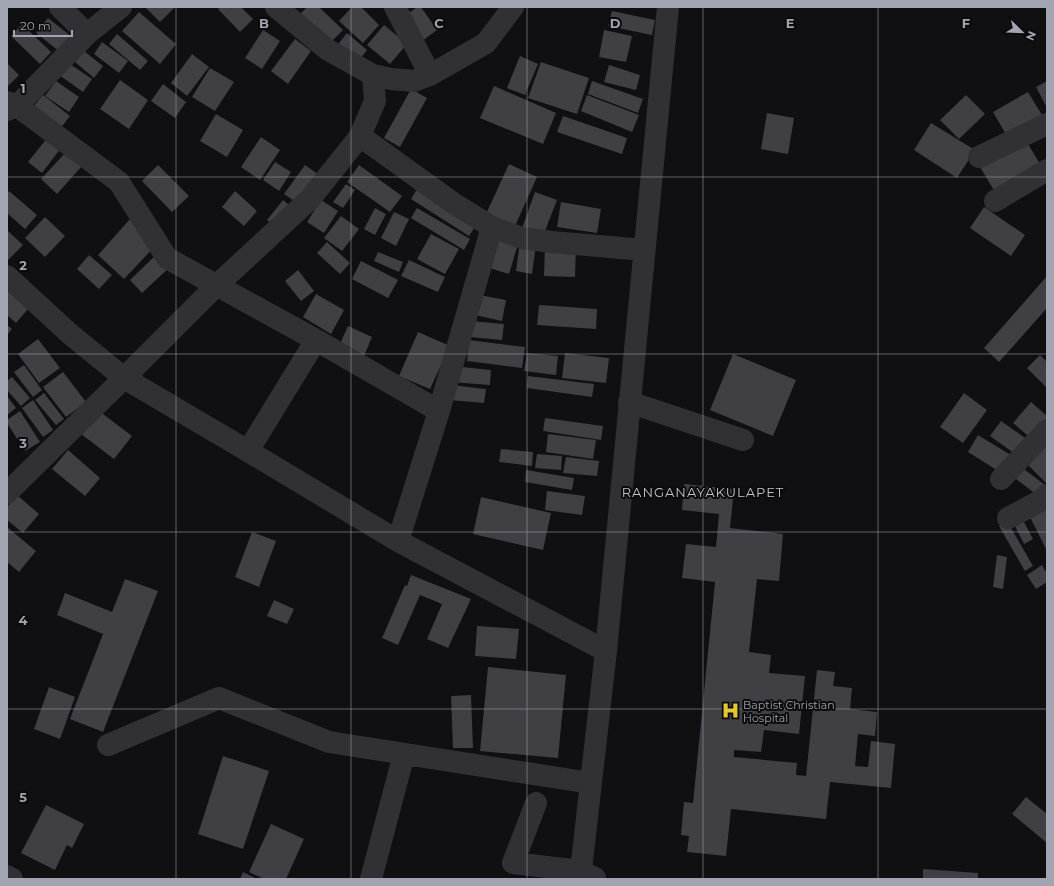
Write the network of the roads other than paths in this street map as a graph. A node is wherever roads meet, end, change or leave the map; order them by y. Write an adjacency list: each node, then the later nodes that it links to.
1 (60, 7): 7 (street)
2 (121, 7): 7 (street)
3 (276, 7): 9 (street)
4 (395, 7): 8 (street)
5 (513, 7): 8 (street)
6 (668, 7): 17 (street)
7 (87, 34): 10 (street)
8 (430, 75): 9 (street)
9 (372, 76): 12 (street)
10 (10, 106): 19 (street)
11 (1047, 124): 13 (street)
12 (360, 136): 16 (street); 19 (street)
13 (979, 157)
14 (1047, 170): 15 (street)
15 (995, 200)
16 (492, 227): 17 (street); 23 (street)
17 (644, 250): 22 (street)
18 (7, 276): 21 (street)
19 (217, 285): 20 (street); 21 (street)
20 (316, 340): 23 (street); 26 (street)
21 (124, 378): 26 (street); 28 (street)
22 (629, 402): 25 (street); 32 (street)
23 (439, 411): 31 (street)
24 (1047, 430): 27 (street)
25 (742, 440)
26 (248, 451): 31 (street)
27 (1001, 479)
28 (7, 493)
29 (1047, 495): 30 (street)
30 (1008, 518)
31 (398, 541): 32 (street)
32 (606, 651): 35 (street)
33 (108, 745): 34 (street)
34 (404, 754): 35 (street); 40 (street)
35 (591, 783): 38 (street)
36 (536, 803): 38 (street)
37 (7, 876): 39 (street)
38 (586, 876)
39 (12, 879)
40 (371, 879)

